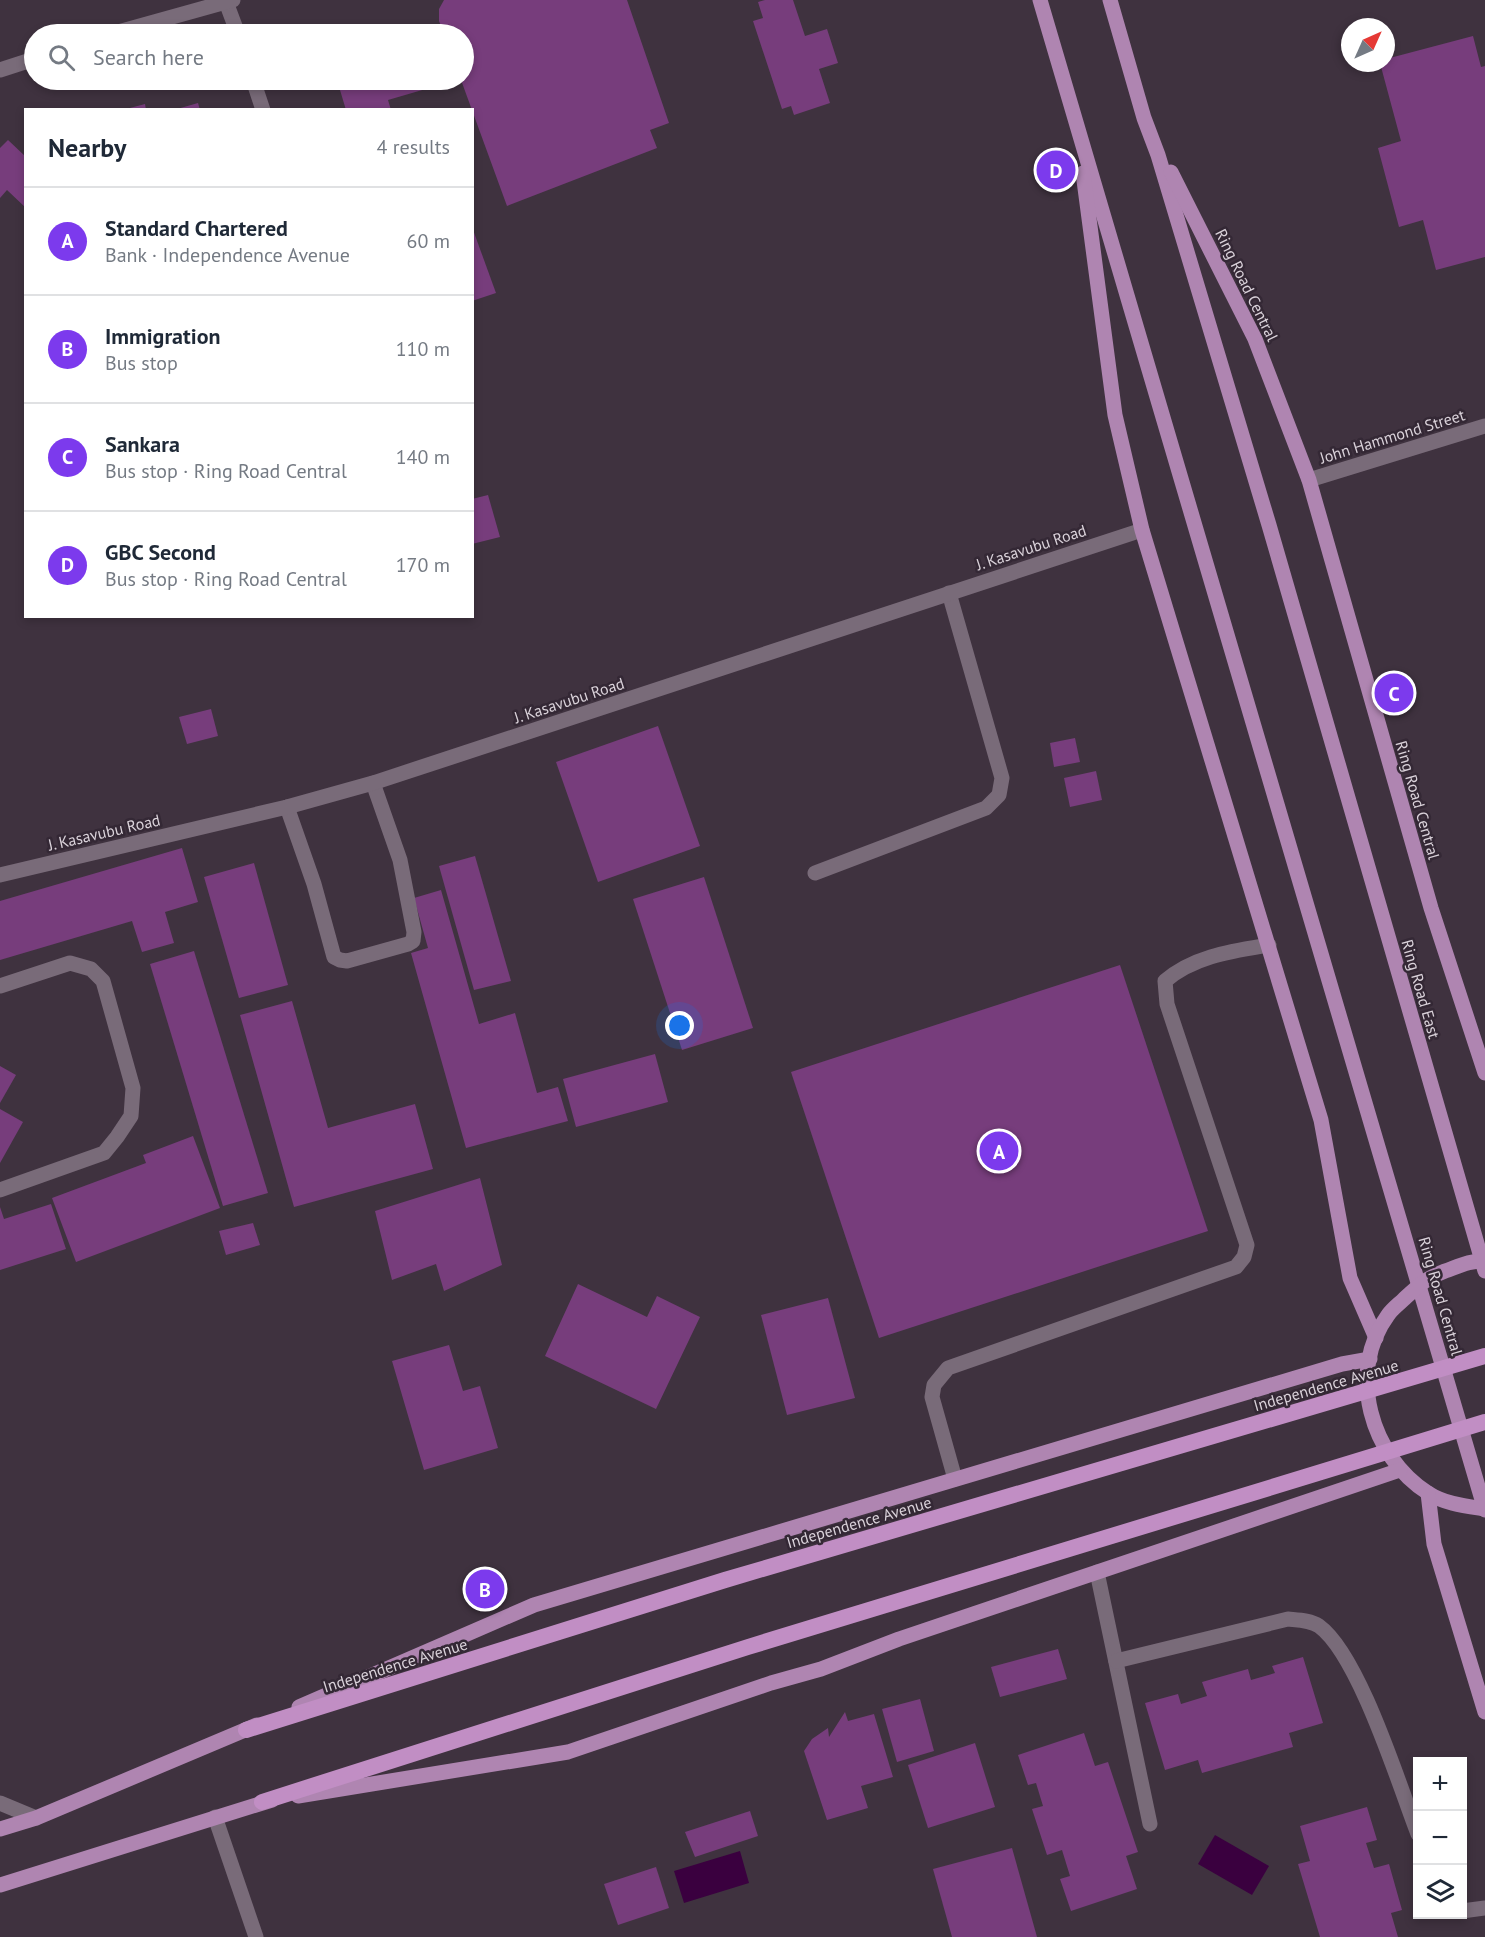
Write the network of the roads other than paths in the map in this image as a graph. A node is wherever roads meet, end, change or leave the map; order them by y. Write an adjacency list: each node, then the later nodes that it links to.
1 (1040, 0): 11 (main road, Ring Road Central)
2 (1110, 0): 10 (main road)
3 (230, 1): 4 (street); 5 (street)
4 (147, 24)
5 (236, 24)
6 (24, 62): 7 (street)
7 (0, 70)
8 (256, 90): 9 (street)
9 (262, 108)
10 (1144, 118): 13 (main road, Ring Road Central); 25 (main road, Ring Road East)
11 (1076, 125): 14 (main road, Ring Road Central); 33 (main road, Ring Road Central)
12 (1485, 426): 13 (street, John Hammond Street)
13 (1309, 480): 22 (main road, Ring Road Central)
14 (1142, 530): 15 (street, J. Kasavubu Road); 20 (main road, Ring Road Central)
15 (949, 593): 16 (street, J. Kasavubu Road); 18 (street)
16 (373, 783): 17 (street, J. Kasavubu Road); 17 (street)
17 (287, 807): 19 (street, J. Kasavubu Road)
18 (815, 873)
19 (0, 875)
20 (1269, 945): 26 (main road, Ring Road Central); 31 (street)
21 (0, 986): 23 (street)
22 (1485, 1073)
23 (0, 1190)
24 (1485, 1261): 26 (main road)
25 (1485, 1271)
26 (1376, 1338): 28 (main road)
27 (1485, 1356): 37 (highway, Independence Avenue)
28 (1370, 1359): 30 (main road); 31 (main road, Independence Avenue)
29 (1485, 1422): 38 (highway)
30 (1400, 1470): 32 (main road); 34 (main road)
31 (955, 1479): 37 (main road, Independence Avenue)
32 (1428, 1493): 33 (main road); 36 (main road)
33 (1485, 1510)
34 (1097, 1572): 35 (street); 38 (main road)
35 (1116, 1662): 42 (street); 43 (street)
36 (1485, 1712)
37 (246, 1730): 41 (main road, Independence Avenue)
38 (262, 1802): 40 (main road)
39 (0, 1803): 41 (street)
40 (215, 1817): 45 (main road); 48 (street)
41 (36, 1818): 44 (main road, Independence Avenue)
42 (1413, 1821)
43 (1150, 1824)
44 (0, 1829)
45 (0, 1885)
46 (1485, 1908): 47 (street)
47 (1467, 1910)
48 (256, 1937)

